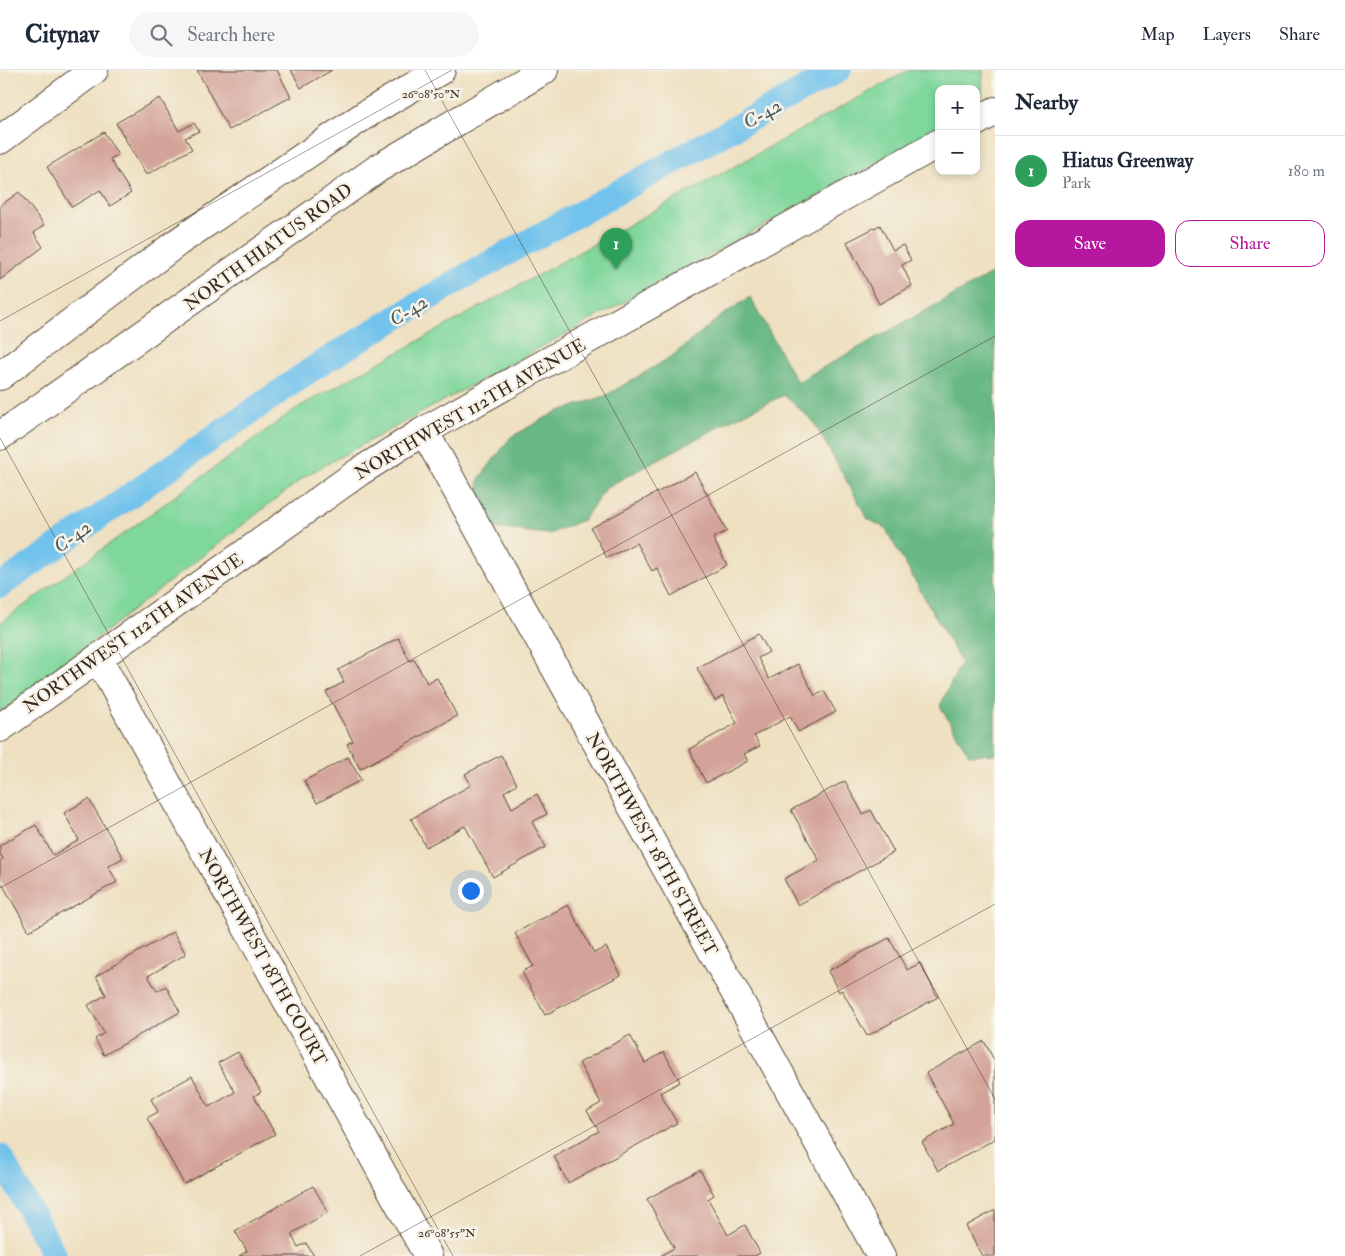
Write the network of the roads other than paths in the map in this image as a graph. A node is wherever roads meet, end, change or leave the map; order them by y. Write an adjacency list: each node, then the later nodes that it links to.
1 (94, 70): 6 (street)
2 (441, 70): 8 (street)
3 (544, 70): 10 (street, NORTH HIATUS ROAD)
4 (995, 111): 5 (street)
5 (980, 120)
6 (0, 140)
7 (935, 145): 9 (street, NORTHWEST 112TH AVENUE)
8 (0, 376)
9 (424, 431): 11 (street, NORTHWEST 112TH AVENUE); 14 (street, NORTHWEST 18TH STREET)
10 (0, 436)
11 (98, 658): 12 (street, NORTHWEST 112TH AVENUE); 13 (street, NORTHWEST 18TH COURT)
12 (0, 728)
13 (428, 1256)
14 (881, 1256)

